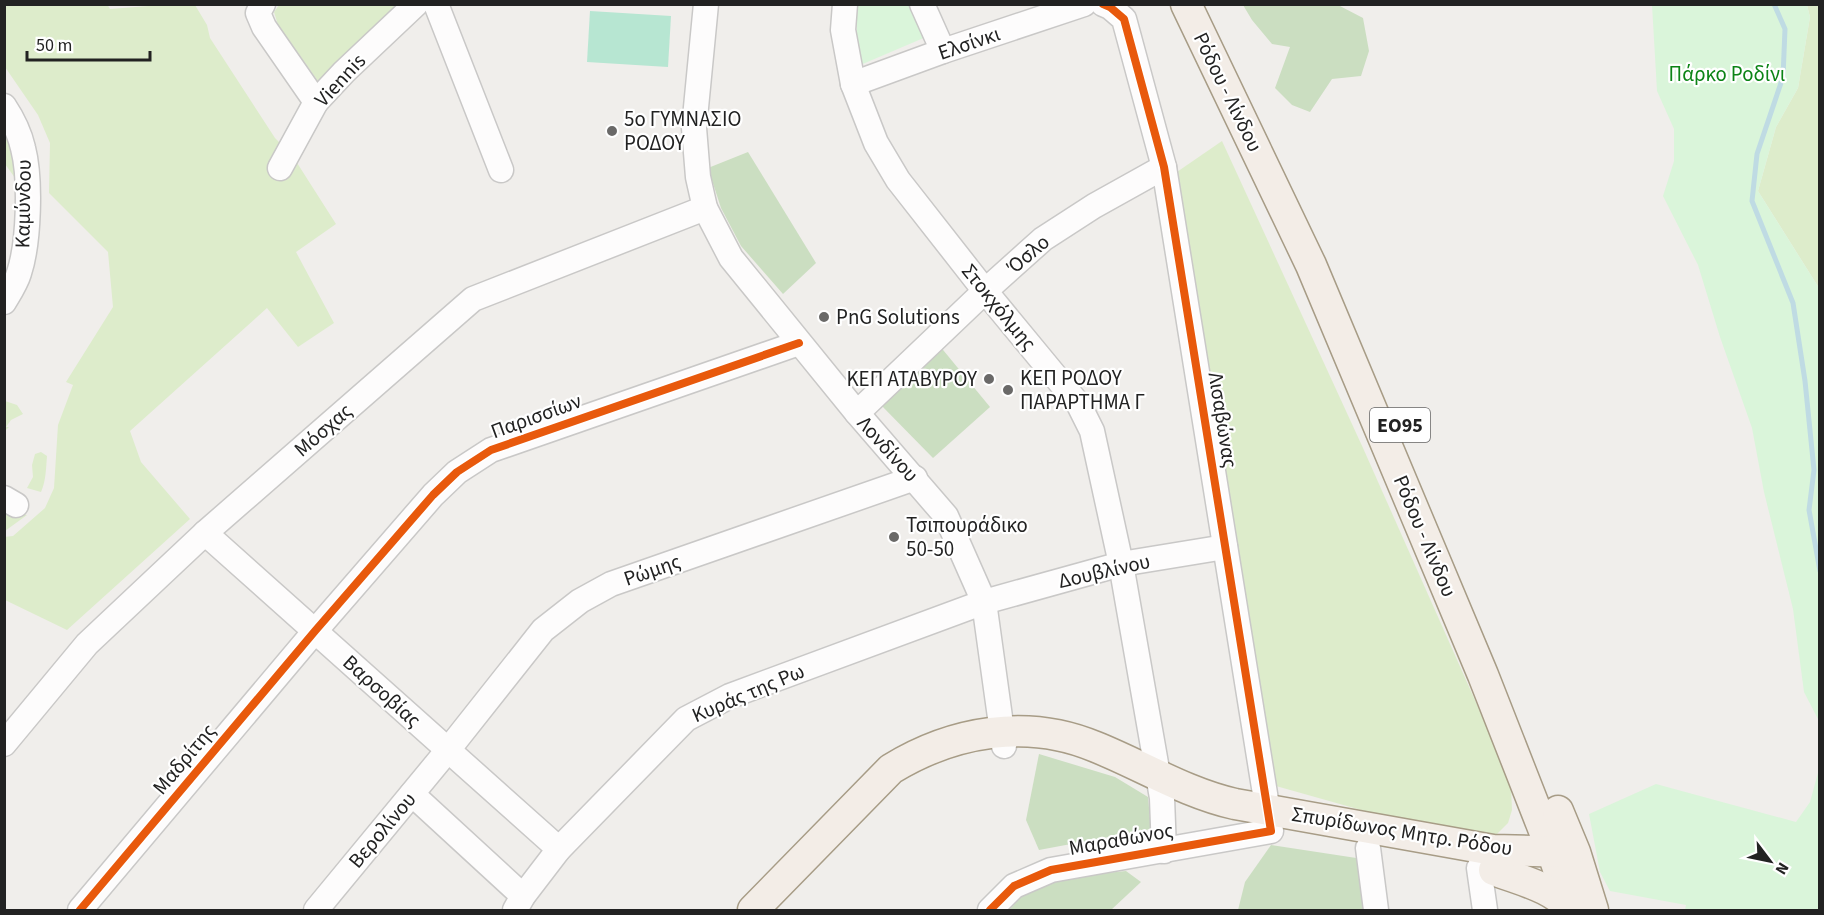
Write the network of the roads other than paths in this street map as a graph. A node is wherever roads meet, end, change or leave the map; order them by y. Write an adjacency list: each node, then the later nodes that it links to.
1 (263, 4): 13 (street)
2 (416, 4): 13 (street, Viennis)
3 (436, 4): 17 (street)
4 (706, 4): 18 (street, Λονδίνου)
5 (845, 4): 12 (street, Στοκχόλμης)
6 (922, 4): 11 (street)
7 (1084, 4): 11 (street, Ελσίνκι)
8 (1103, 4): 15 (street, Λισαβώνας)
9 (1186, 4): 34 (main road, Ρόδου - Λίνδου / ΕΟ95)
10 (1209, 4): 39 (main road, Ρόδου - Λίνδου / ΕΟ95)
11 (943, 51): 12 (street, Ελσίνκι)
12 (853, 84): 19 (street, Στοκχόλμης)
13 (316, 102): 16 (street, Viennis)
14 (4, 106): 20 (street, Καμύνδου)
15 (1164, 167): 19 (street, Όσλο); 25 (street, Λισαβώνας)
16 (280, 168)
17 (501, 170)
18 (705, 208): 21 (street, Λονδίνου); 24 (street, Μόσχας)
19 (985, 291): 22 (street, Όσλο); 26 (street, Στοκχόλμης)
20 (4, 302)
21 (799, 343): 22 (street, Λονδίνου); 28 (street, Παρισσίων)
22 (857, 413): 23 (street, Λονδίνου)
23 (915, 478): 27 (street, Λονδίνου); 31 (street, Ρώμης)
24 (205, 533): 28 (street, Βαρσοβίας); 30 (street, Μόσχας)
25 (1225, 547): 26 (street, Δουβλίνου); 35 (street, Λισαβώνας)
26 (1121, 564): 27 (street, Δουβλίνου); 32 (street, Στοκχόλμης)
27 (984, 602): 29 (street, Λονδίνου); 37 (street, Κυράς της Ρω)
28 (315, 631): 31 (street, Βαρσοβίας); 42 (street, Μαδρίτης)
29 (1004, 739): 32 (main road); 44 (main road); 45 (main road)
30 (4, 744)
31 (448, 750): 33 (street, Βερολίνου); 37 (street, Βαρσοβίας)
32 (1160, 786): 35 (main road); 38 (street, Στοκχόλμης)
33 (412, 794): 41 (street); 43 (street, Βερολίνου)
34 (1535, 812): 39 (main road, Ρόδου - Λίνδου / ΕΟ95); 40 (main road)
35 (1259, 819): 36 (main road, Σπυρίδωνος Μητρ. Ρόδου); 38 (street, Μαραθώνος); 40 (main road, Σπυρίδωνος Μητρ. Ρόδου)
36 (1368, 848): 40 (main road, Σπυρίδωνος Μητρ. Ρόδου); 47 (street)
37 (559, 849): 41 (street, Κυράς της Ρω)
38 (1164, 850): 46 (street, Μαραθώνος)
39 (1561, 856): 40 (main road, Σπυρίδωνος Μητρ. Ρόδου); 49 (main road, Ρόδου - Λίνδου / ΕΟ95); 50 (main road, Ρόδου - Λίνδου / ΕΟ95)
40 (1489, 863): 48 (street); 49 (main road)
41 (519, 903)
42 (80, 910)
43 (316, 910)
44 (753, 910)
45 (771, 910)
46 (990, 910)
47 (1376, 910)
48 (1485, 910)
49 (1571, 910)
50 (1593, 910)

